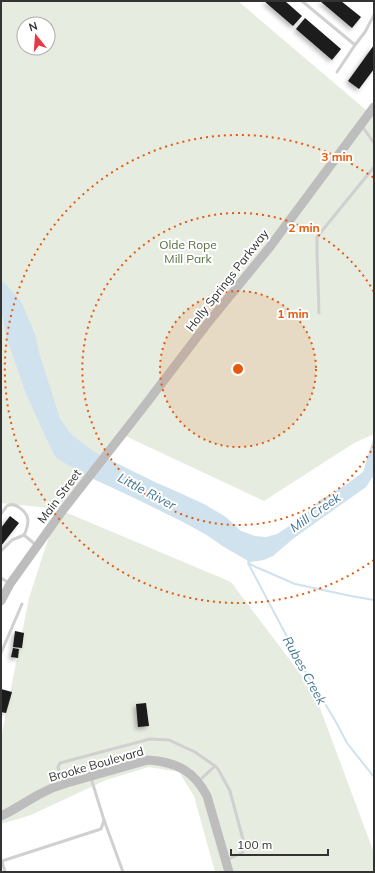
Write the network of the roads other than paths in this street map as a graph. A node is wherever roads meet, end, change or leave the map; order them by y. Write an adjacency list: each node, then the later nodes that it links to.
1 (302, 1): 3 (lane)
2 (374, 14): 3 (lane)
3 (356, 45): 4 (lane)
4 (337, 72)
5 (374, 107): 6 (main road, Holly Springs Parkway)
6 (361, 125): 7 (lane); 10 (main road, Holly Springs Parkway)
7 (374, 143)
8 (374, 167): 9 (lane)
9 (319, 313)
10 (142, 409): 13 (main road, Main Street)
11 (1, 514): 12 (lane)
12 (24, 535): 13 (lane); 14 (lane)
13 (37, 546): 16 (main road, Main Street)
14 (1, 551)
15 (1, 578): 16 (lane)
16 (10, 584): 17 (main road, Main Street)
17 (1, 600)
18 (22, 604): 20 (lane)
19 (1, 642): 20 (lane)
20 (5, 643): 21 (lane)
21 (1, 653)
22 (215, 766): 24 (lane); 25 (lane); 28 (lane)
23 (91, 776): 24 (main road, Brooke Boulevard); 25 (main road, Brooke Boulevard); 27 (lane)
24 (198, 782): 28 (main road, Brooke Boulevard)
25 (64, 784): 26 (main road, Brooke Boulevard)
26 (1, 816)
27 (104, 820): 29 (lane); 30 (lane)
28 (226, 860): 31 (main road, Brooke Boulevard)
29 (6, 872)
30 (123, 872)
31 (230, 872)

